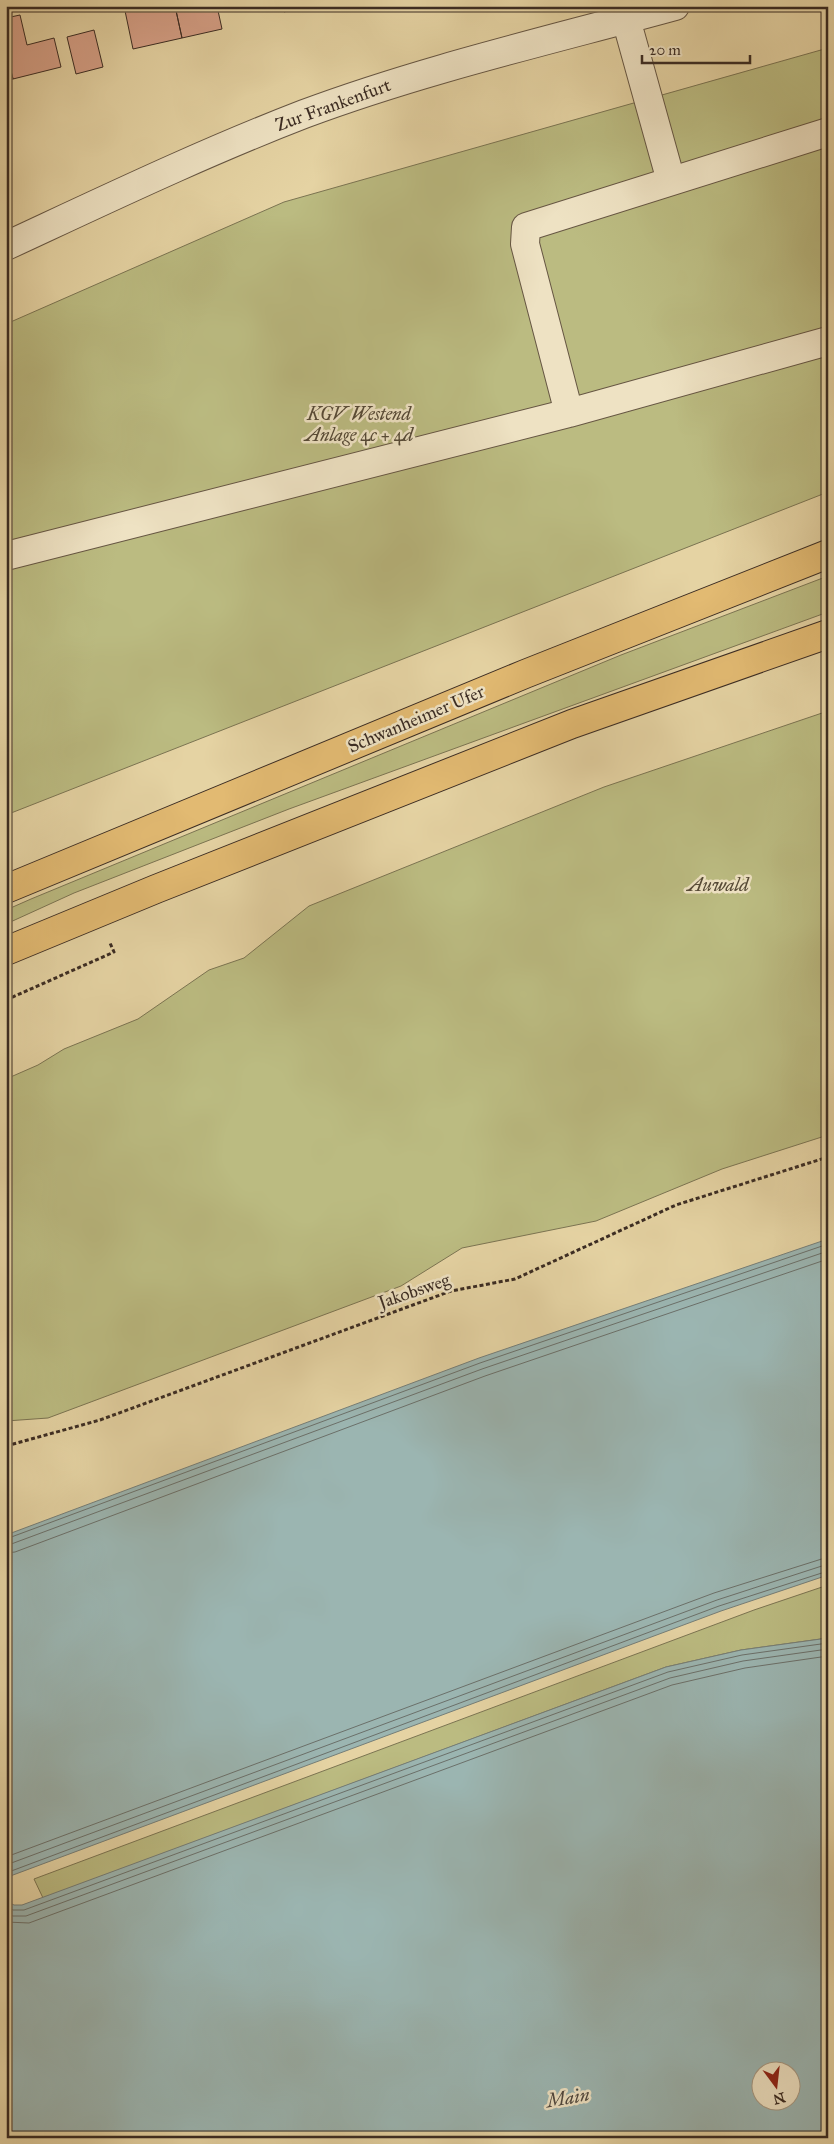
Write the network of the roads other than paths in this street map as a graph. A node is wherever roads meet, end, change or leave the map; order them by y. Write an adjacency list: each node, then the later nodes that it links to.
1 (675, 6): 2 (street, Zur Frankenfurt)
2 (626, 20): 4 (street); 5 (street, Zur Frankenfurt)
3 (828, 132): 4 (street)
4 (671, 181): 7 (street)
5 (6, 246)
6 (828, 342): 7 (street)
7 (569, 413): 9 (street)
8 (828, 554): 11 (main road, Schwanheimer Ufer)
9 (6, 556)
10 (828, 634): 12 (main road)
11 (6, 889)
12 (6, 951)

